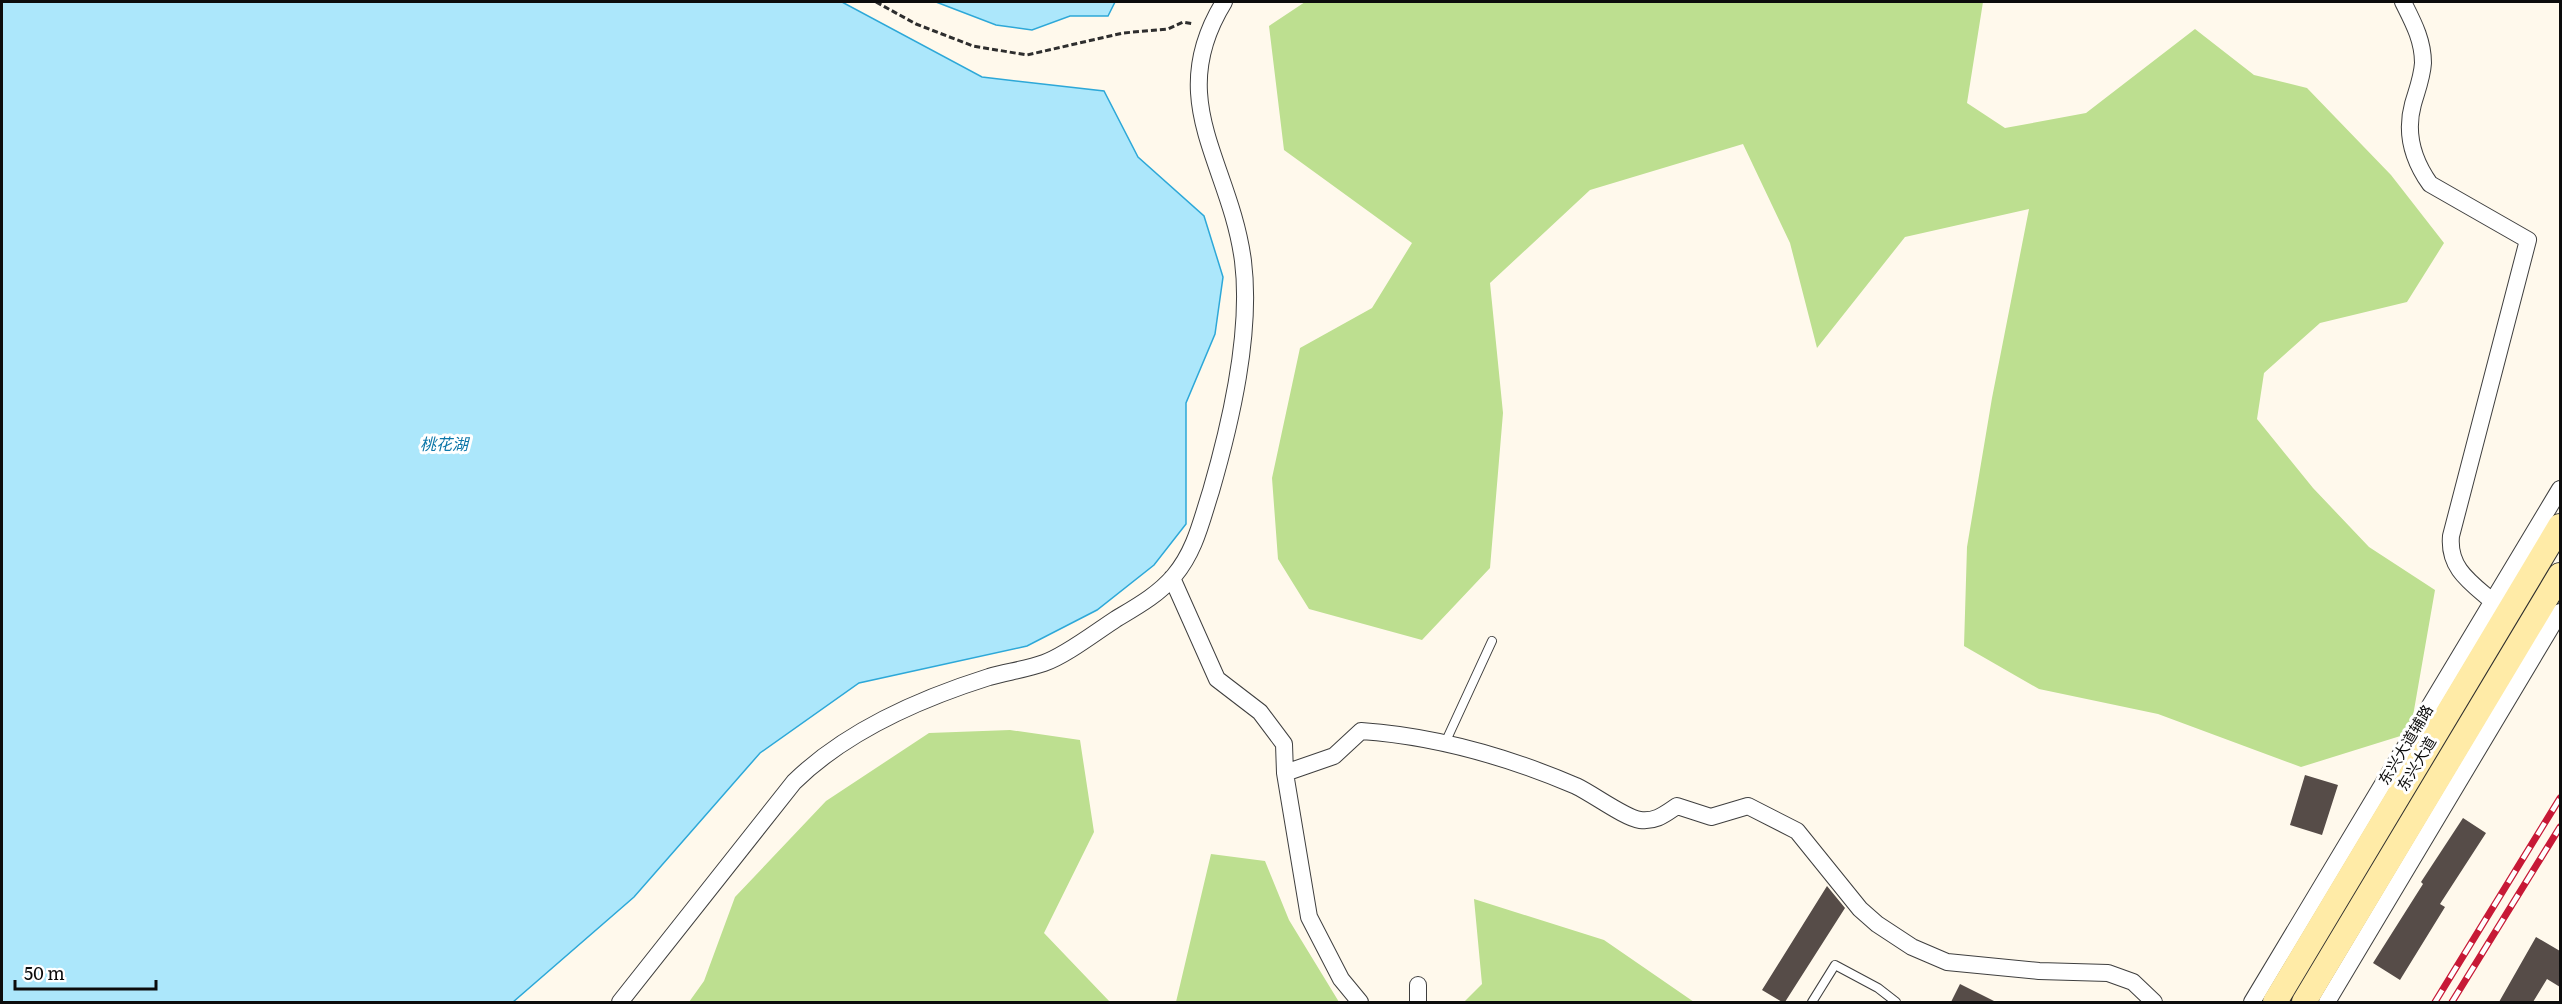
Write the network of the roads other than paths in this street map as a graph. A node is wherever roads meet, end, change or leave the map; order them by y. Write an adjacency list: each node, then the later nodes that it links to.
1 (1224, 2): 6 (street)
2 (2403, 2): 7 (street)
3 (2560, 489): 7 (street, 东兴大道辅路)
4 (2560, 526): 14 (main road, 东兴大道)
5 (2560, 574): 13 (main road, 东兴大道)
6 (1173, 578): 11 (street); 15 (street)
7 (2492, 601): 14 (street, 东兴大道辅路)
8 (2560, 612): 12 (street)
9 (1492, 641): 10 (lane)
10 (1445, 743): 11 (street); 19 (street)
11 (1285, 773): 16 (street)
12 (2398, 883): 13 (street); 21 (street)
13 (2359, 911): 20 (main road, 东兴大道)
14 (2261, 1000)
15 (620, 1002)
16 (1360, 1002)
17 (1812, 1002): 18 (lane)
18 (1896, 1002)
19 (2154, 1002)
20 (2304, 1002)
21 (2327, 1002)

